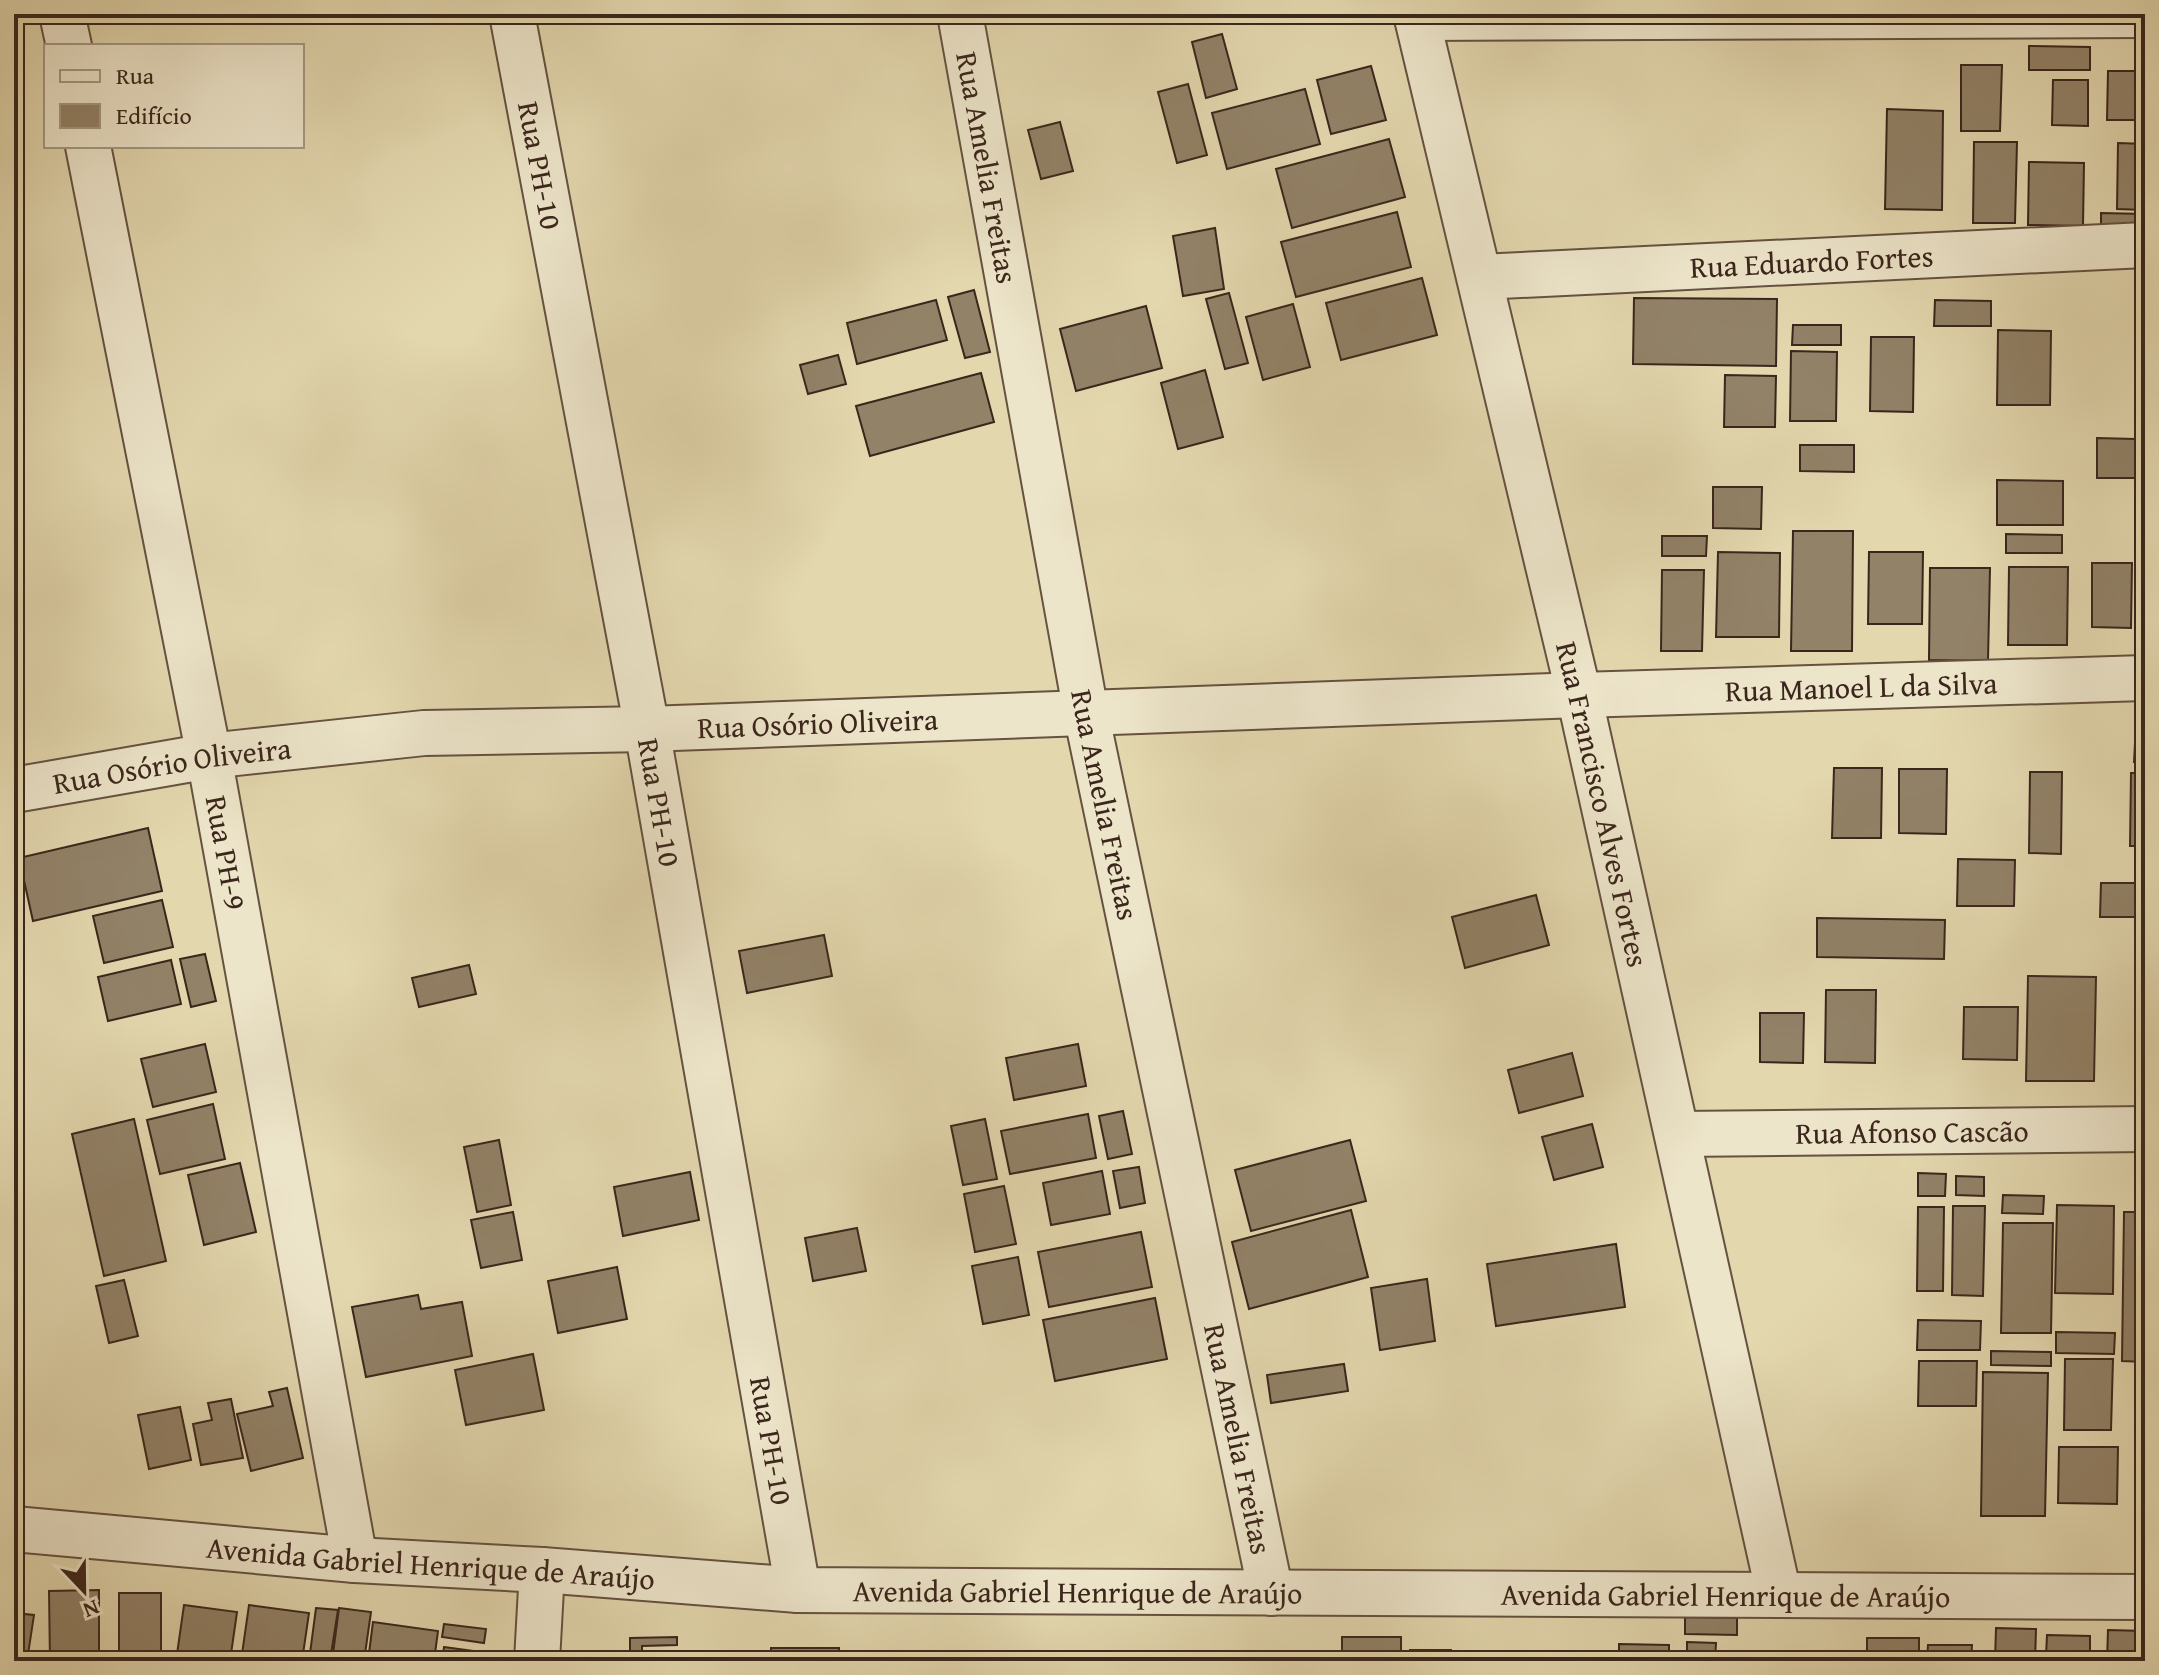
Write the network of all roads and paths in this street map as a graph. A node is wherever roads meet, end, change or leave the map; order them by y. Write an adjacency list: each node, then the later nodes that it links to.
1 (62, 14): 6 (street)
2 (512, 14): 13 (street, Rua PH-10)
3 (960, 14): 12 (street, Rua Amelia Freitas)
4 (2145, 15): 5 (street)
5 (1416, 16): 9 (street, Rua Francisco Alves Fortes)
6 (69, 44)
7 (88, 148): 14 (street, Rua PH-9)
8 (2145, 245): 9 (street, Rua Eduardo Fortes)
9 (1480, 277): 11 (street, Rua Francisco Alves Fortes)
10 (2145, 678): 11 (street, Rua Manoel L da Silva)
11 (1579, 695): 12 (street, Rua Osório Oliveira); 17 (street, Rua Francisco Alves Fortes)
12 (1086, 713): 13 (street, Rua Osório Oliveira); 22 (street, Rua Amelia Freitas)
13 (647, 729): 14 (street, Rua Osório Oliveira); 21 (street, Rua PH-10)
14 (209, 756): 15 (street, Rua Osório Oliveira); 19 (street, Rua PH-9)
15 (14, 790)
16 (2145, 1129): 17 (street, Rua Afonso Cascão)
17 (1678, 1134): 23 (street, Rua Francisco Alves Fortes)
18 (14, 1529): 19 (street, Avenida Gabriel Henrique de Araújo)
19 (355, 1560): 20 (street, Avenida Gabriel Henrique de Araújo)
20 (542, 1570): 21 (street, Avenida Gabriel Henrique de Araújo); 25 (street)
21 (798, 1590): 22 (street, Avenida Gabriel Henrique de Araújo)
22 (1271, 1593): 23 (street, Avenida Gabriel Henrique de Araújo)
23 (1779, 1595): 24 (street, Avenida Gabriel Henrique de Araújo)
24 (2145, 1597)
25 (537, 1661)

